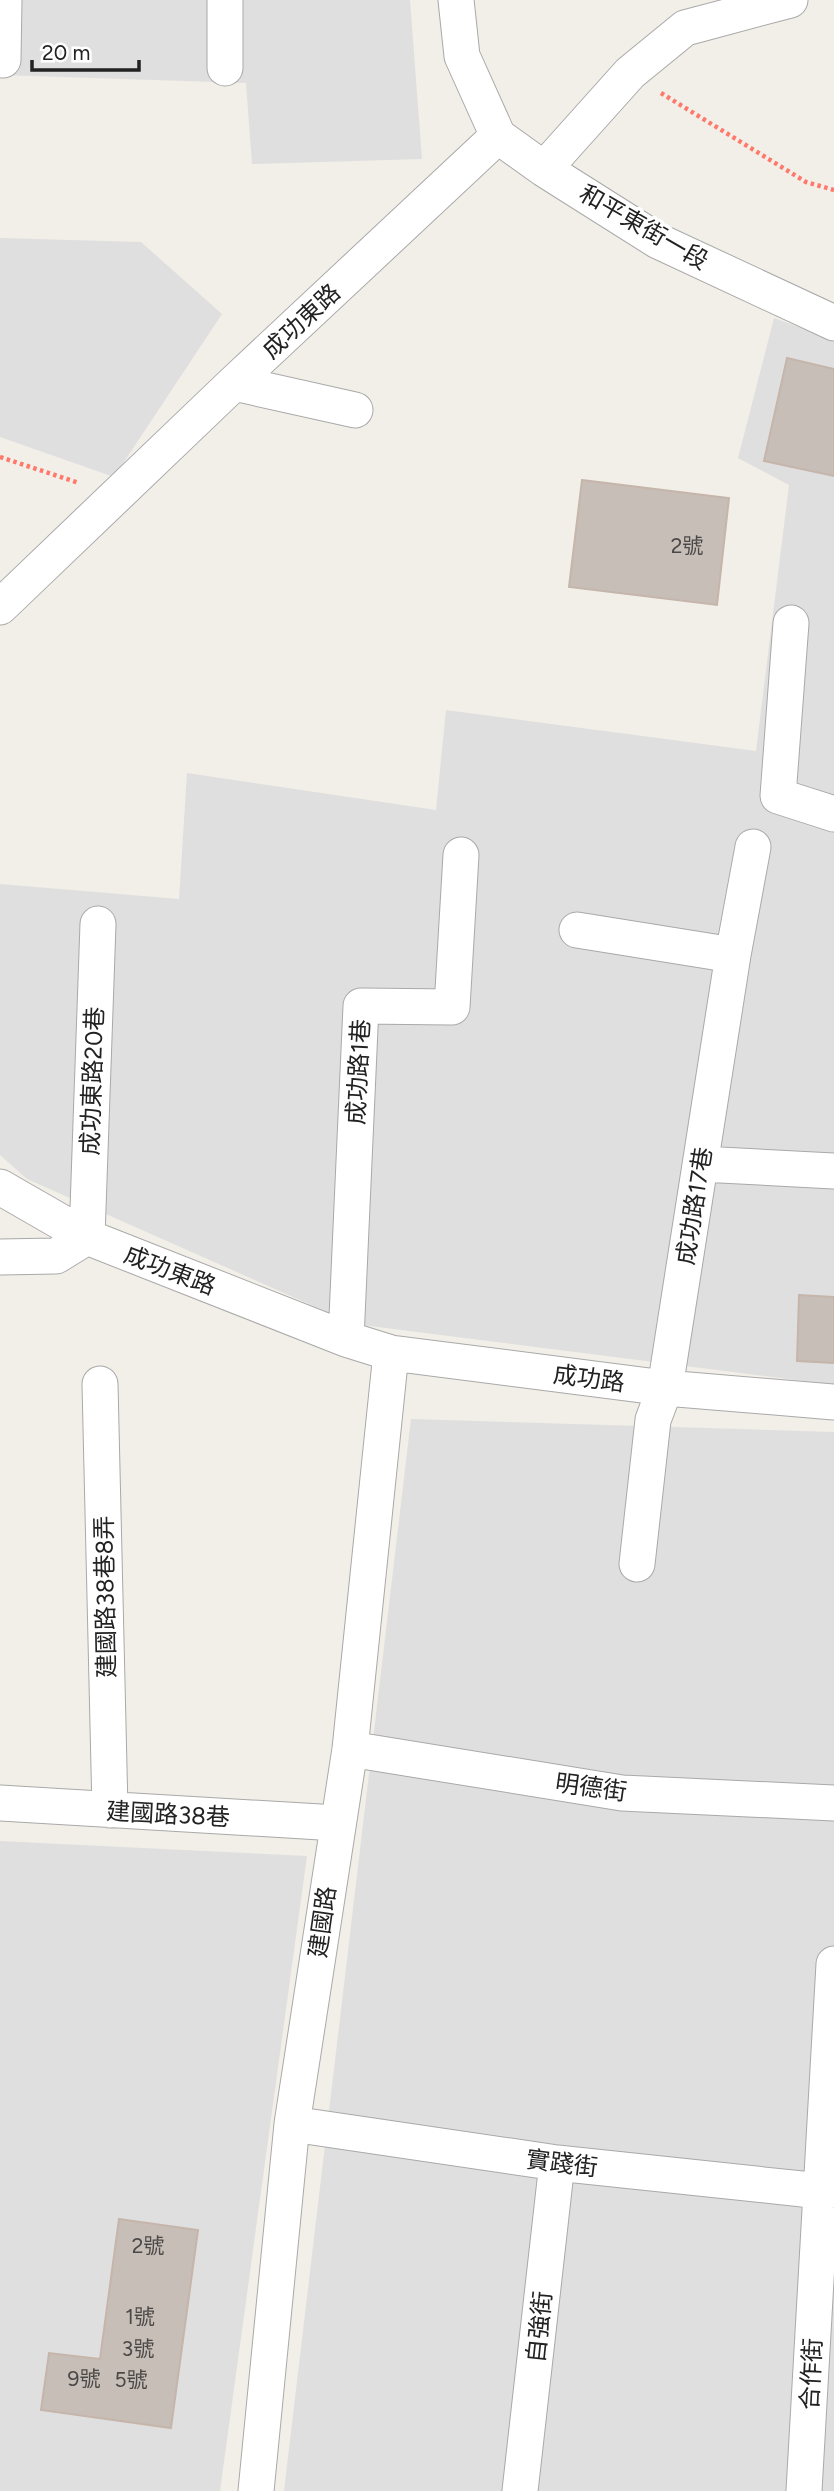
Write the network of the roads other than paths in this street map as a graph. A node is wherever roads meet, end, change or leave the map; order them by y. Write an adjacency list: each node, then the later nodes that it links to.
1 (4, 0): 5 (street)
2 (225, 0): 6 (street)
3 (456, 0): 7 (street)
4 (790, 0): 8 (street)
5 (4, 60)
6 (225, 68)
7 (498, 136): 8 (street, 和平東街一段); 10 (street, 成功東路)
8 (544, 169): 9 (street, 和平東街一段)
9 (834, 323)
10 (234, 383): 11 (street); 12 (street, 成功東路)
11 (355, 411)
12 (0, 607)
13 (791, 623): 14 (street)
14 (834, 814)
15 (753, 847): 19 (street, 成功路17巷)
16 (461, 855): 25 (street, 成功路1巷)
17 (98, 924): 23 (street, 成功東路20巷)
18 (577, 930): 19 (street)
19 (733, 955): 20 (street, 成功路17巷)
20 (701, 1164): 21 (street); 28 (street, 成功路17巷)
21 (834, 1171)
22 (0, 1187): 23 (street, 成功東路)
23 (86, 1237): 24 (street); 25 (street, 成功東路)
24 (0, 1257)
25 (346, 1339): 26 (street, 成功路)
26 (391, 1353): 28 (street, 成功路); 31 (street, 建國路)
27 (100, 1384): 34 (street, 建國路38巷8弄)
28 (665, 1388): 29 (street, 成功路); 30 (street, 成功路17巷)
29 (834, 1402)
30 (637, 1564)
31 (349, 1749): 32 (street, 明德街); 35 (street, 建國路)
32 (834, 1802)
33 (0, 1803): 34 (street, 建國路38巷)
34 (110, 1810): 35 (street, 建國路38巷)
35 (337, 1823): 37 (street, 建國路)
36 (834, 1964): 39 (street, 合作街)
37 (292, 2123): 38 (street, 實踐街); 40 (street, 建國路)
38 (557, 2163): 39 (street, 實踐街); 41 (street, 自強街)
39 (828, 2190): 42 (street, 合作街)
40 (256, 2491)
41 (520, 2491)
42 (804, 2491)

